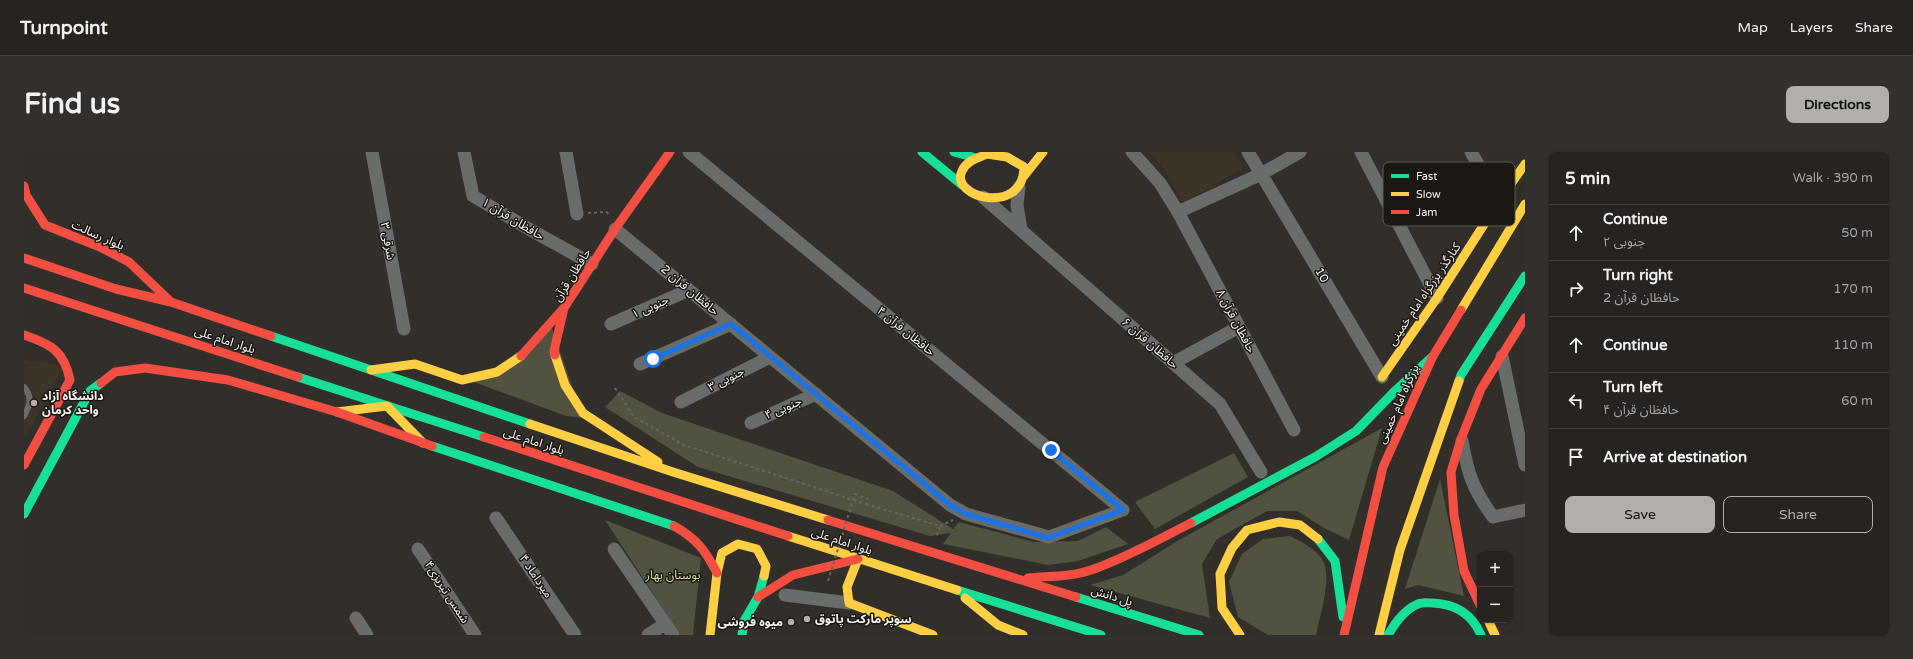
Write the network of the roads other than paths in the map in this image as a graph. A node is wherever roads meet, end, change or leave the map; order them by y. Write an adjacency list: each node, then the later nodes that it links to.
1 (372, 152): 48 (street, ۳ شرقی)
2 (464, 152): 35 (street, حافظان قرآن ۱)
3 (566, 152): 27 (street)
4 (670, 152): 29 (main road, حافظان قرآن)
5 (689, 152): 71 (street, حافظان قرآن ۴)
6 (922, 152): 21 (main road)
7 (954, 152): 15 (main road)
8 (1042, 152): 20 (main road)
9 (1132, 152): 26 (street, حافظان قرآن ۸)
10 (1248, 152): 18 (street, 10)
11 (1300, 152): 18 (street)
12 (1361, 152): 23 (street)
13 (1471, 152): 16 (street)
14 (1005, 153): 15 (main road); 20 (main road)
15 (976, 158): 21 (main road)
16 (1477, 162)
17 (1525, 164): 19 (main road, کنارگذر بزرگراه امام خمینی)
18 (1261, 174): 26 (street); 56 (street, 10)
19 (1515, 178)
20 (1022, 182): 24 (main road); 33 (street)
21 (962, 185): 24 (main road)
22 (24, 186): 41 (main road, بلوار رسالت)
23 (1383, 194)
24 (982, 198): 33 (street, حافظان قرآن ۶)
25 (1525, 204): 28 (main road, بزرگراه امام خمینی)
26 (1178, 212): 47 (street, حافظان قرآن ۸)
27 (577, 214)
28 (1515, 221)
29 (617, 225): 35 (main road, حافظان قرآن); 39 (street, حافظان قرآن 2)
30 (1400, 226): 40 (street)
31 (1483, 226): 40 (main road, کنارگذر بزرگراه امام خمینی)
32 (1512, 226): 50 (main road, بزرگراه امام خمینی)
33 (1021, 230): 53 (street, حافظان قرآن ۶)
34 (24, 258): 38 (main road, بلوار امام علی)
35 (592, 264): 42 (main road, حافظان قرآن)
36 (1525, 276): 103 (main road)
37 (24, 288): 43 (main road, بلوار امام علی)
38 (116, 289): 41 (main road, بلوار امام علی); 43 (main road)
39 (689, 290): 45 (street, جنوبی ۱); 46 (street, حافظان قرآن 2)
40 (1437, 298): 56 (main road, کنارگذر بزرگراه امام خمینی)
41 (171, 302): 55 (main road, بلوار امام علی)
42 (564, 308): 55 (main road); 69 (main road, حافظان قرآن)
43 (107, 315): 60 (main road, بلوار امام علی)
44 (1525, 318): 51 (main road)
45 (610, 324)
46 (731, 324): 52 (street, حافظان قرآن 2); 54 (street)
47 (1239, 327): 53 (street); 64 (street, حافظان قرآن ۸)
48 (404, 329)
49 (24, 335): 67 (main road)
50 (1433, 356): 79 (main road); 89 (main road, بزرگراه امام خمینی)
51 (1502, 356): 65 (main road); 68 (street)
52 (770, 357): 58 (street, حافظان قرآن 2); 59 (street, جنوبی ۳)
53 (1173, 363): 70 (street, حافظان قرآن ۶)
54 (640, 364)
55 (370, 370): 69 (main road, بلوار امام علی)
56 (1382, 377)
57 (24, 387): 62 (lane)
58 (816, 394): 63 (street, جنوبی ۴); 71 (street, حافظان قرآن 2)
59 (682, 402)
60 (388, 406): 61 (main road); 66 (main road); 77 (main road, بلوار امام علی)
61 (336, 412): 66 (main road); 73 (main road)
62 (24, 416)
63 (751, 423)
64 (1294, 430)
65 (1461, 439): 72 (street); 83 (main road)
66 (423, 443): 78 (main road)
67 (24, 465)
68 (1525, 465)
69 (673, 472): 79 (main road, بلوار امام علی)
70 (1260, 472)
71 (1123, 510)
72 (1525, 510)
73 (24, 514)
74 (496, 518): 92 (street, میرداماد ۴)
75 (418, 549): 91 (street, شمس تیریزی۴)
76 (614, 549): 88 (street)
77 (858, 559): 80 (main road, بلوار امام علی); 82 (main road); 84 (main road)
78 (717, 573): 82 (main road); 95 (main road)
79 (1018, 579): 101 (main road, پل دانش)
80 (954, 590): 85 (main road, بلوار امام علی); 98 (main road)
81 (785, 595): 84 (street)
82 (758, 597): 96 (main road)
83 (1477, 599)
84 (849, 603): 97 (main road)
85 (1036, 616): 99 (main road); 100 (main road)
86 (356, 618): 90 (street)
87 (1489, 623): 106 (main road)
88 (665, 624): 93 (street); 94 (street)
89 (1344, 631): 102 (main road)
90 (367, 635)
91 (475, 635)
92 (575, 635)
93 (648, 635)
94 (673, 635)
95 (710, 635)
96 (742, 635)
97 (933, 635)
98 (1023, 635)
99 (1074, 635)
100 (1101, 635)
101 (1199, 635)
102 (1240, 635)
103 (1379, 635)
104 (1388, 635): 105 (main road)
105 (1481, 635)
106 (1495, 635)

